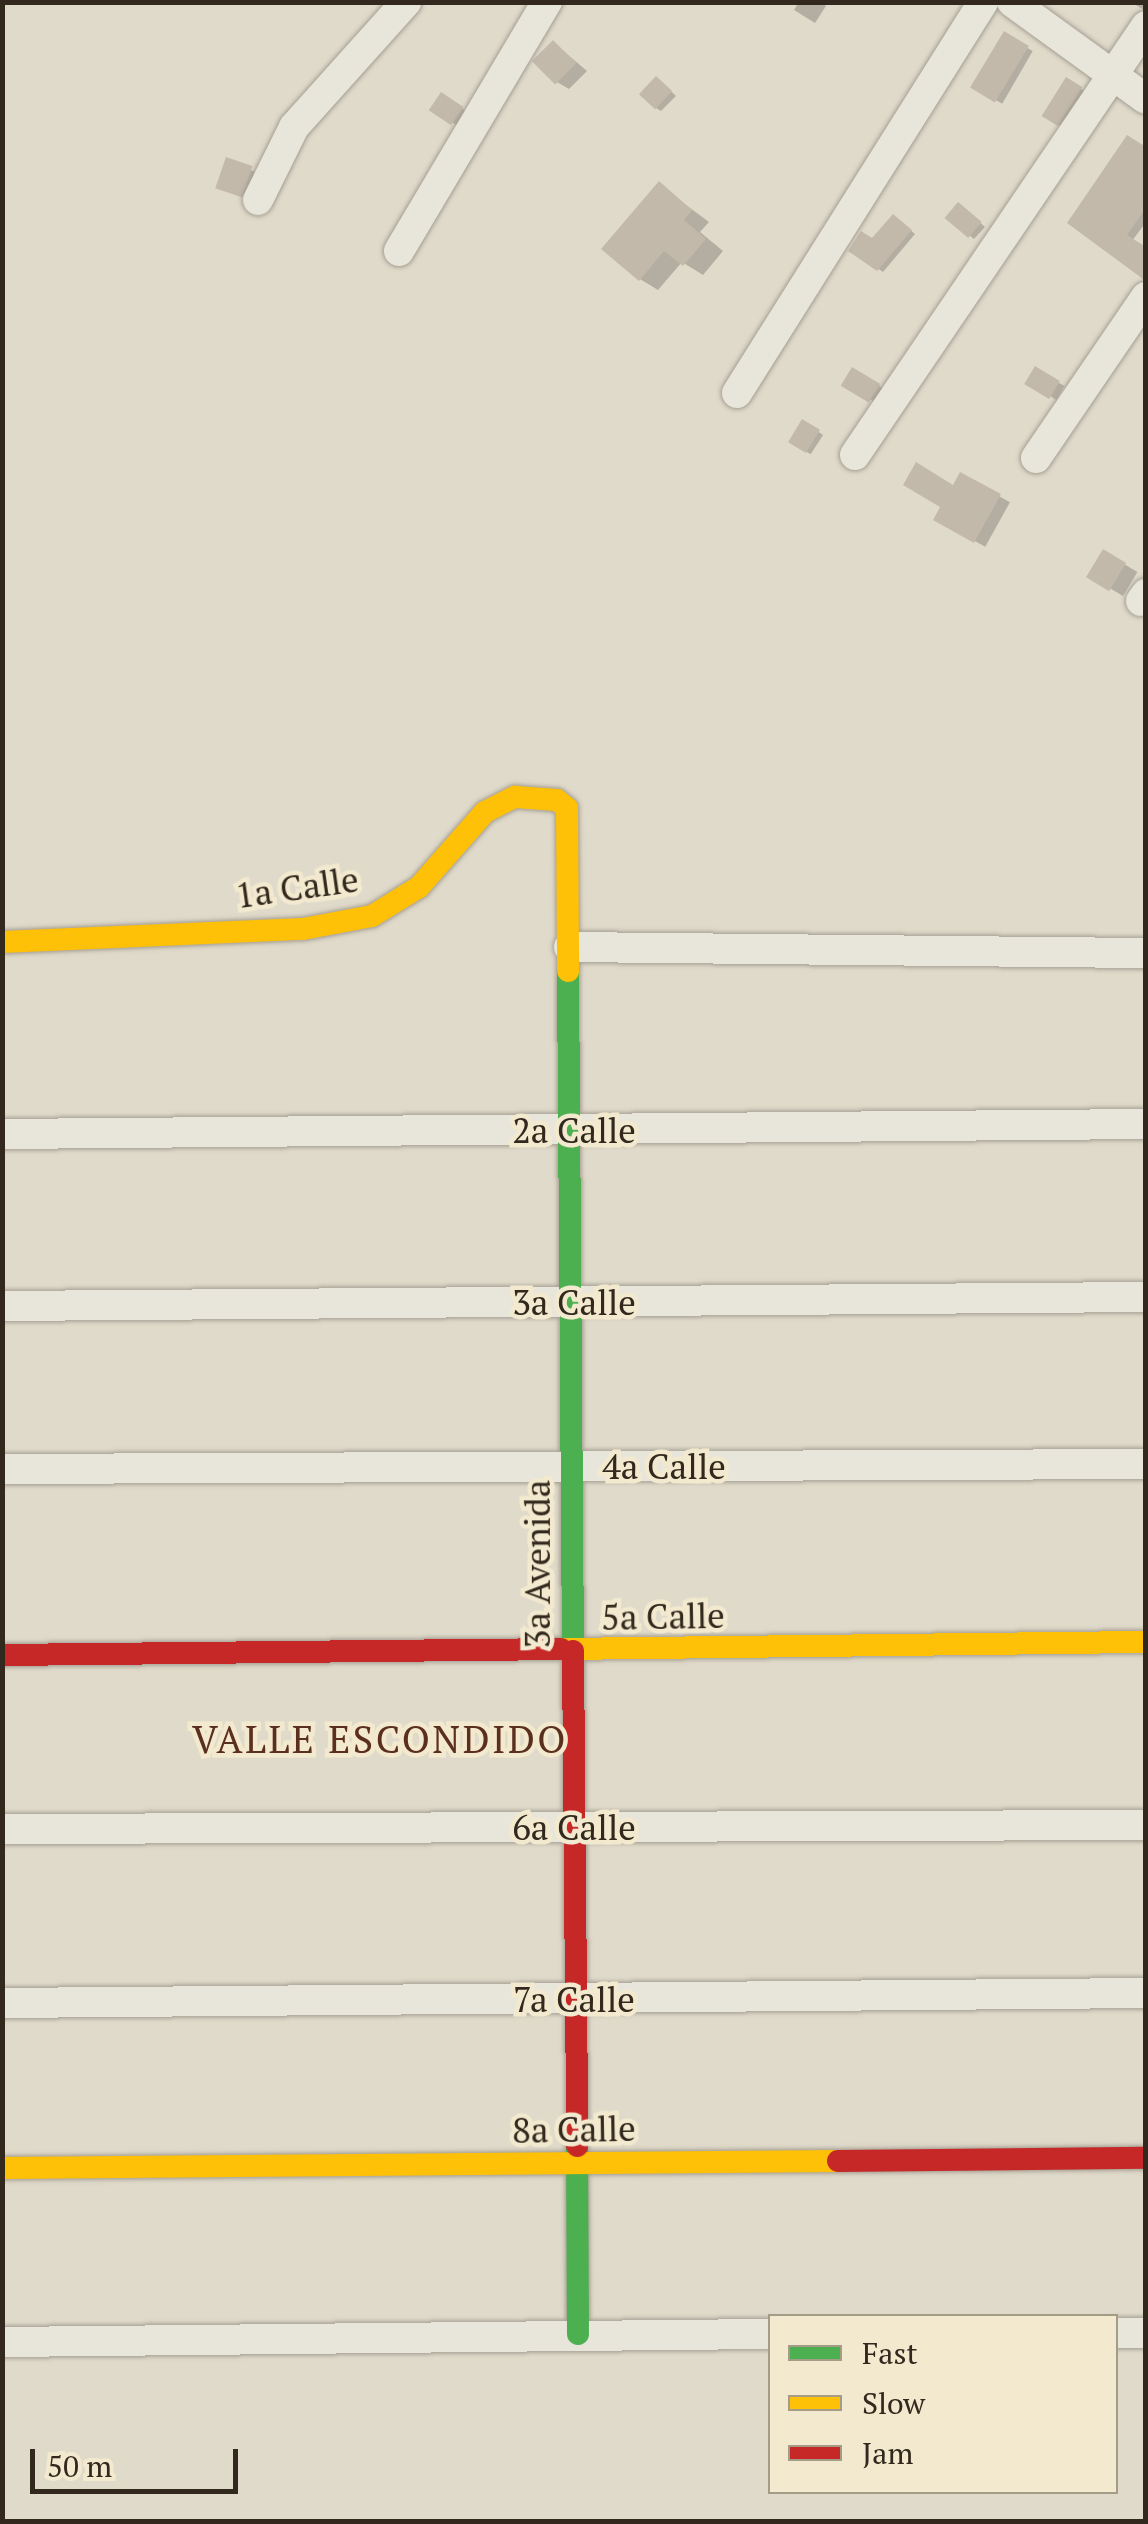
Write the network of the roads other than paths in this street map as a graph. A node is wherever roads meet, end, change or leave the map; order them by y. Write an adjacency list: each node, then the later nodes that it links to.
1 (406, 2): 8 (street)
2 (547, 2): 9 (street)
3 (983, 2): 11 (street)
4 (1012, 2): 6 (street)
5 (1146, 26): 6 (street)
6 (1113, 76): 7 (street); 12 (street)
7 (1146, 98)
8 (258, 200)
9 (399, 251)
10 (1146, 297): 13 (street)
11 (737, 393)
12 (856, 455)
13 (1036, 458)
14 (556, 800): 15 (street, 1a Calle); 16 (street, 3a Avenida)
15 (2, 942)
16 (570, 946): 17 (street); 19 (street, 3a Avenida)
17 (1146, 953)
18 (1146, 1124): 19 (street, 2a Calle)
19 (569, 1130): 20 (street, 2a Calle); 22 (street, 3a Avenida)
20 (2, 1134)
21 (1146, 1297): 22 (street, 3a Calle)
22 (570, 1302): 23 (street, 3a Calle); 25 (street, 3a Avenida)
23 (2, 1306)
24 (1146, 1464): 25 (street, 4a Calle)
25 (572, 1467): 26 (street, 4a Calle); 28 (street, 3a Avenida)
26 (2, 1469)
27 (1146, 1642): 28 (street, 5a Calle)
28 (572, 1652): 29 (street, 5a Calle); 31 (street, 3a Avenida)
29 (2, 1655)
30 (1146, 1825): 31 (street, 6a Calle)
31 (574, 1827): 32 (street, 6a Calle); 34 (street, 3a Avenida)
32 (2, 1829)
33 (1146, 1993): 34 (street, 7a Calle)
34 (574, 1999): 35 (street, 7a Calle); 37 (street, 3a Avenida)
35 (2, 2003)
36 (1146, 2158): 37 (street, 8a Calle)
37 (576, 2164): 38 (street, 8a Calle); 41 (street, 3a Avenida)
38 (2, 2168)
39 (1118, 2333): 40 (street)
40 (1146, 2333)
41 (578, 2334): 42 (street); 43 (street)
42 (768, 2334)
43 (2, 2342)

